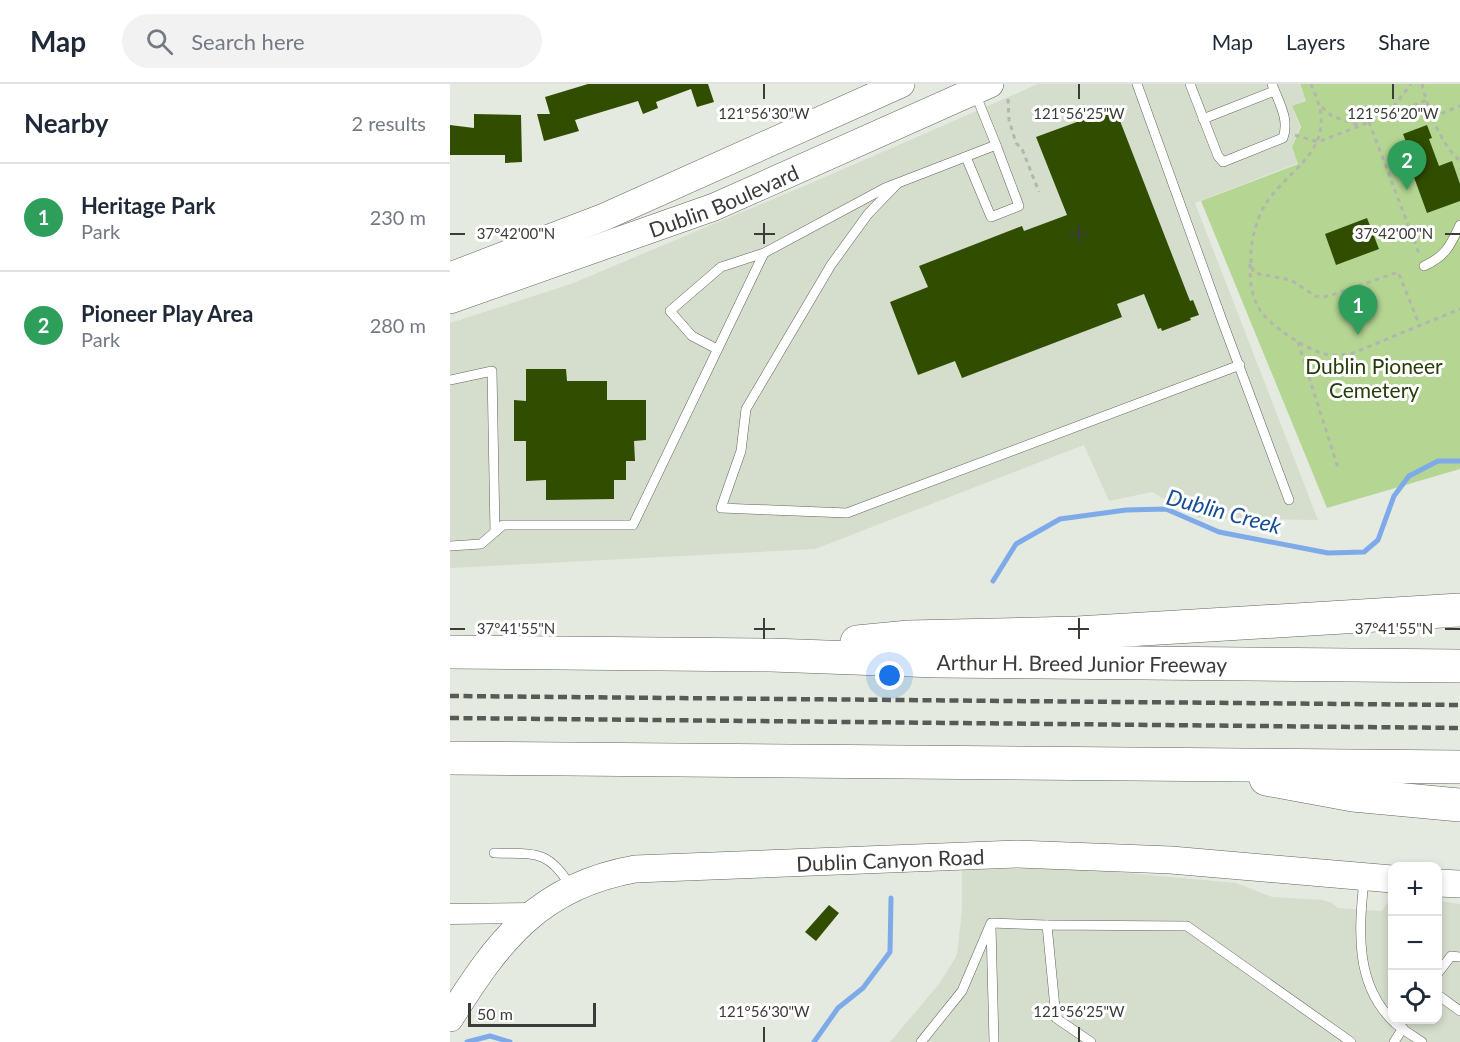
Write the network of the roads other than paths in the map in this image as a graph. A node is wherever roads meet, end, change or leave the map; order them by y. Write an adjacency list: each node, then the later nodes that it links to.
1 (901, 84): 13 (street, Dublin Boulevard)
2 (1137, 84): 16 (lane)
3 (1190, 84): 6 (lane)
4 (1273, 88): 6 (lane); 6 (lane)
5 (986, 90): 7 (lane); 14 (street, Dublin Boulevard)
6 (1203, 119)
7 (996, 145): 8 (lane); 8 (lane)
8 (966, 157): 9 (lane)
9 (897, 184): 11 (lane); 16 (lane)
10 (1460, 225): 12 (lane)
11 (764, 253): 15 (lane); 15 (lane)
12 (1424, 266)
13 (450, 276)
14 (450, 300)
15 (717, 349): 19 (lane)
16 (1240, 365): 18 (lane)
17 (450, 380): 19 (lane)
18 (1289, 500)
19 (495, 532): 20 (lane)
20 (450, 546)
21 (1460, 610): 23 (highway)
22 (450, 652): 23 (highway, Arthur H. Breed Junior Freeway)
23 (771, 655): 24 (highway, Arthur H. Breed Junior Freeway)
24 (1460, 666)
25 (450, 758): 26 (highway)
26 (1218, 765): 27 (highway); 28 (highway)
27 (1460, 767)
28 (1460, 805)
29 (494, 853): 34 (lane)
30 (1364, 877): 31 (street, Dublin Canyon Road); 34 (street, Dublin Canyon Road); 44 (lane)
31 (1388, 879)
32 (1442, 883): 33 (street)
33 (1460, 884)
34 (572, 889): 35 (street, Dublin Canyon Road)
35 (534, 913): 36 (street); 43 (street, Dublin Canyon Road)
36 (450, 914)
37 (991, 923): 38 (lane); 45 (lane); 46 (lane)
38 (1047, 925): 47 (lane); 48 (lane)
39 (1460, 957): 40 (lane)
40 (1439, 970)
41 (1442, 998): 42 (lane)
42 (1460, 1011)
43 (450, 1018)
44 (1403, 1028): 49 (lane); 50 (lane)
45 (921, 1042)
46 (994, 1042)
47 (1090, 1042)
48 (1351, 1042)
49 (1394, 1042)
50 (1422, 1042)

